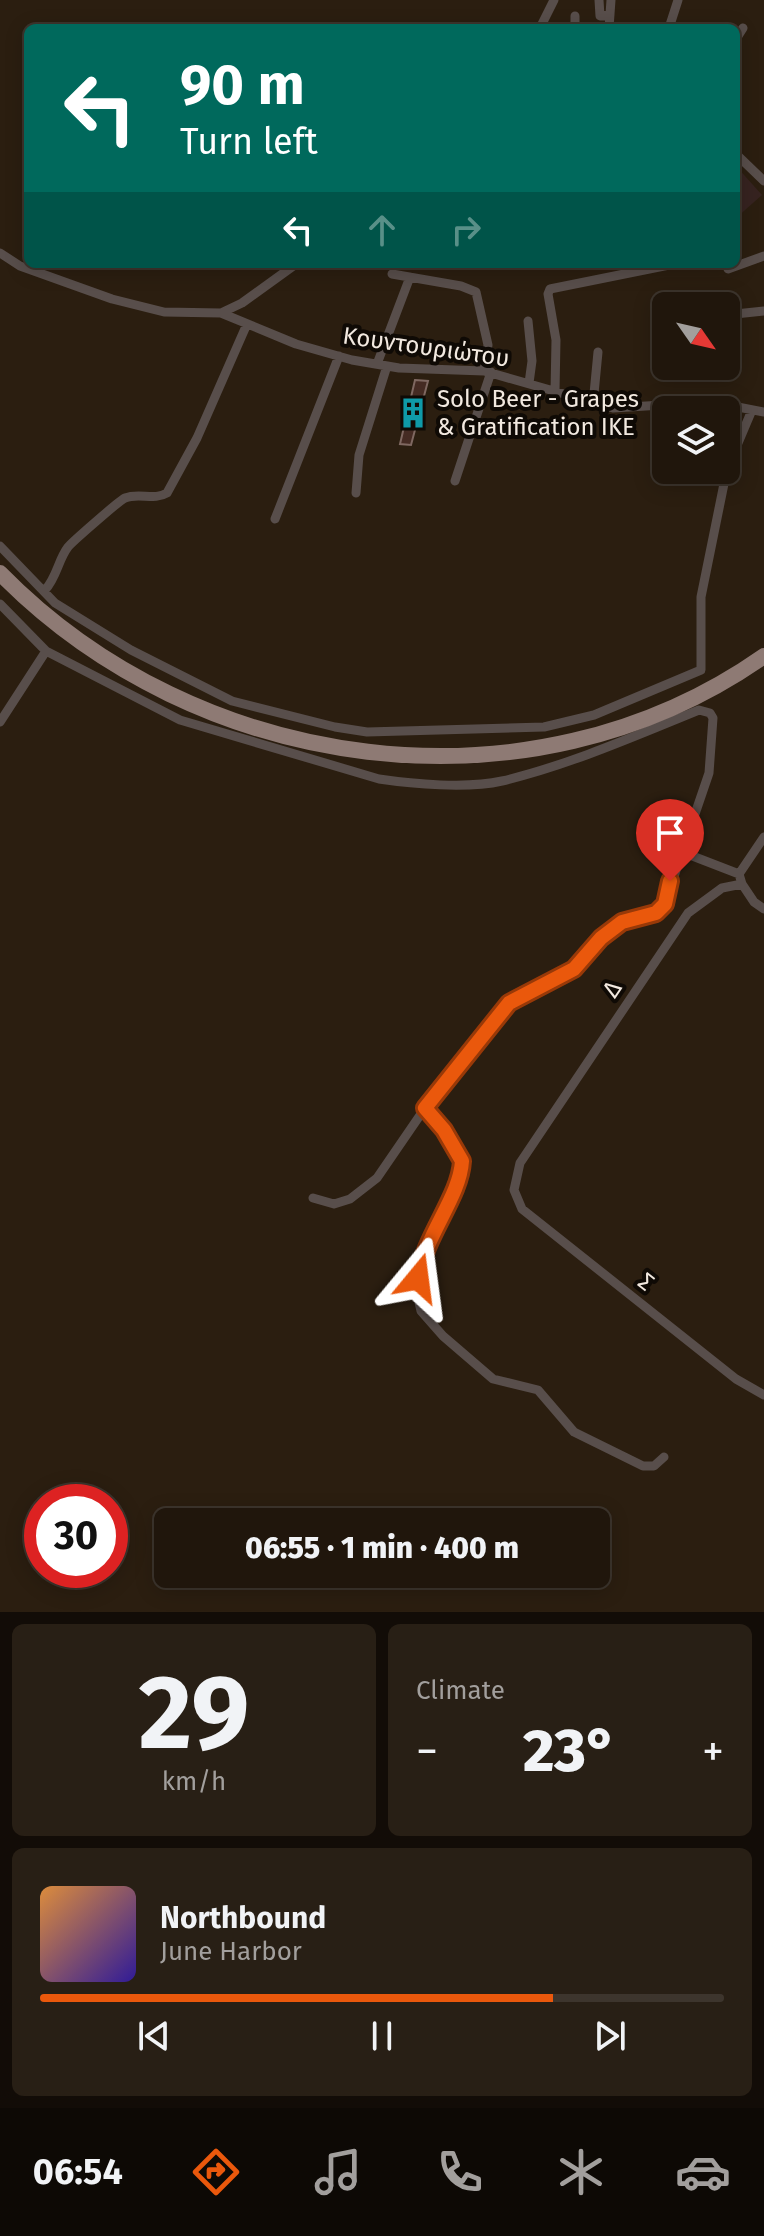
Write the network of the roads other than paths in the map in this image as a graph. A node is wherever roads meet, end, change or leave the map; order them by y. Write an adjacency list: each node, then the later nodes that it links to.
1 (554, 0): 7 (street)
2 (599, 0): 5 (street)
3 (611, 0): 5 (street)
4 (678, 0): 10 (street)
5 (610, 15): 9 (street)
6 (575, 16): 8 (street)
7 (542, 24)
8 (575, 24)
9 (609, 24)
10 (670, 24)
11 (743, 28): 12 (street)
12 (740, 33)
13 (740, 158): 14 (street)
14 (764, 181)
15 (0, 253): 17 (street, Κουντουριώτου)
16 (764, 256): 18 (street)
17 (24, 265)
18 (740, 265)
19 (29, 268): 25 (street, Κουντουριώτου)
20 (290, 268): 25 (street)
21 (654, 268): 34 (street)
22 (392, 274): 23 (street)
23 (410, 277): 31 (street); 32 (street)
24 (764, 311): 26 (street)
25 (221, 313): 28 (street, Κουντουριώτου)
26 (740, 314)
27 (528, 321): 33 (street)
28 (247, 324): 30 (street, Κουντουριώτου); 43 (street)
29 (598, 352): 35 (street)
30 (339, 356): 31 (street, Κουντουριώτου); 40 (street)
31 (382, 365): 32 (street, Κουντουριώτου); 39 (street)
32 (487, 371): 33 (street, Κουντουριώτου); 38 (street)
33 (529, 383): 34 (street, Κουντουριώτου)
34 (555, 391): 35 (street, Κουντουριώτου)
35 (593, 404): 36 (street, Κουντουριώτου)
36 (752, 410): 37 (street, Κουντουριώτου); 43 (street)
37 (764, 412)
38 (455, 481)
39 (356, 493)
40 (275, 519)
41 (0, 546): 43 (street)
42 (0, 573): 46 (main road)
43 (45, 590)
44 (0, 604): 45 (street)
45 (46, 651): 47 (street); 49 (street)
46 (764, 656)
47 (0, 722)
48 (764, 837): 50 (street)
49 (682, 852): 50 (street); 52 (street)
50 (740, 879): 51 (street); 53 (street, Δ)
51 (764, 909)
52 (425, 1108): 54 (street); 56 (street)
53 (514, 1190): 55 (street, Σ)
54 (313, 1198)
55 (764, 1395)
56 (664, 1457)

